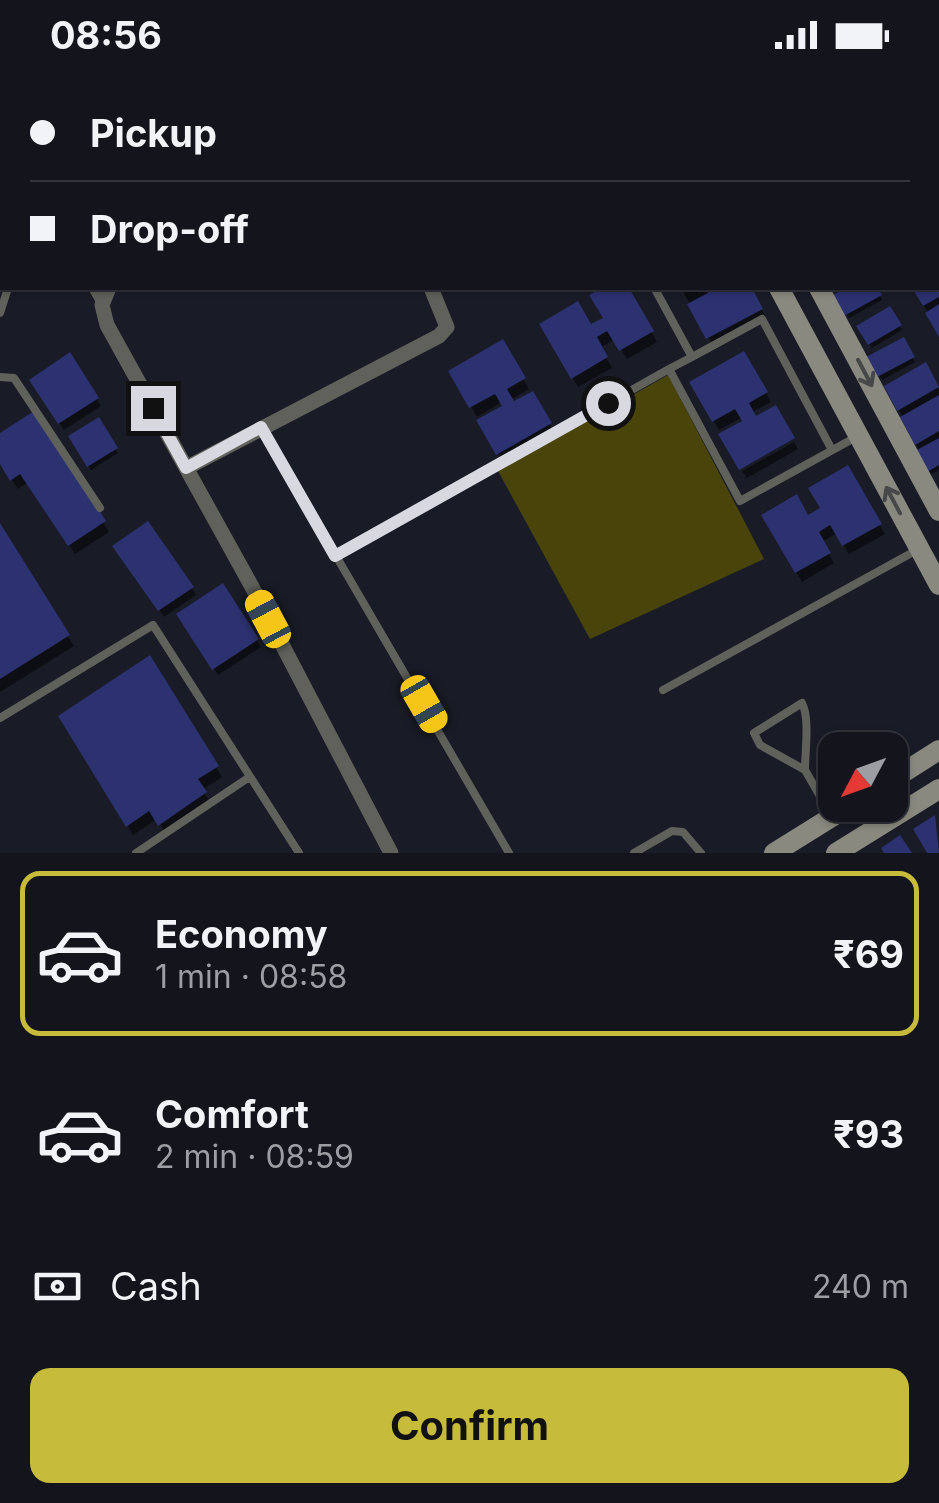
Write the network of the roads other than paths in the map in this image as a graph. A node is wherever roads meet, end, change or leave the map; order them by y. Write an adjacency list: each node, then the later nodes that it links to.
1 (93, 290): 7 (lane)
2 (107, 290): 7 (street)
3 (432, 290): 12 (street)
4 (819, 290): 17 (main road, one-way to 17)
5 (656, 292): 9 (lane)
6 (783, 296): 8 (lane); 13 (main road)
7 (102, 305): 15 (street)
8 (762, 318): 9 (lane); 14 (lane)
9 (692, 357): 10 (lane)
10 (669, 369): 14 (lane); 19 (lane)
11 (0, 378): 16 (lane)
12 (261, 427): 15 (street); 19 (lane)
13 (858, 436): 14 (lane); 18 (main road, one-way to 13)
14 (832, 450)
15 (186, 468): 32 (street)
16 (100, 508)
17 (939, 511)
18 (919, 548): 20 (main road); 21 (lane)
19 (335, 556): 33 (lane)
20 (939, 586)
21 (662, 690)
22 (0, 718): 26 (lane)
23 (939, 750): 25 (main road)
24 (805, 770): 24 (lane); 28 (lane)
25 (908, 770)
26 (248, 778): 30 (lane); 31 (lane)
27 (939, 789): 37 (main road)
28 (818, 793)
29 (824, 822): 36 (main road)
30 (136, 853)
31 (299, 853)
32 (391, 853)
33 (510, 853)
34 (634, 853): 35 (lane)
35 (702, 853)
36 (774, 853)
37 (836, 853)

